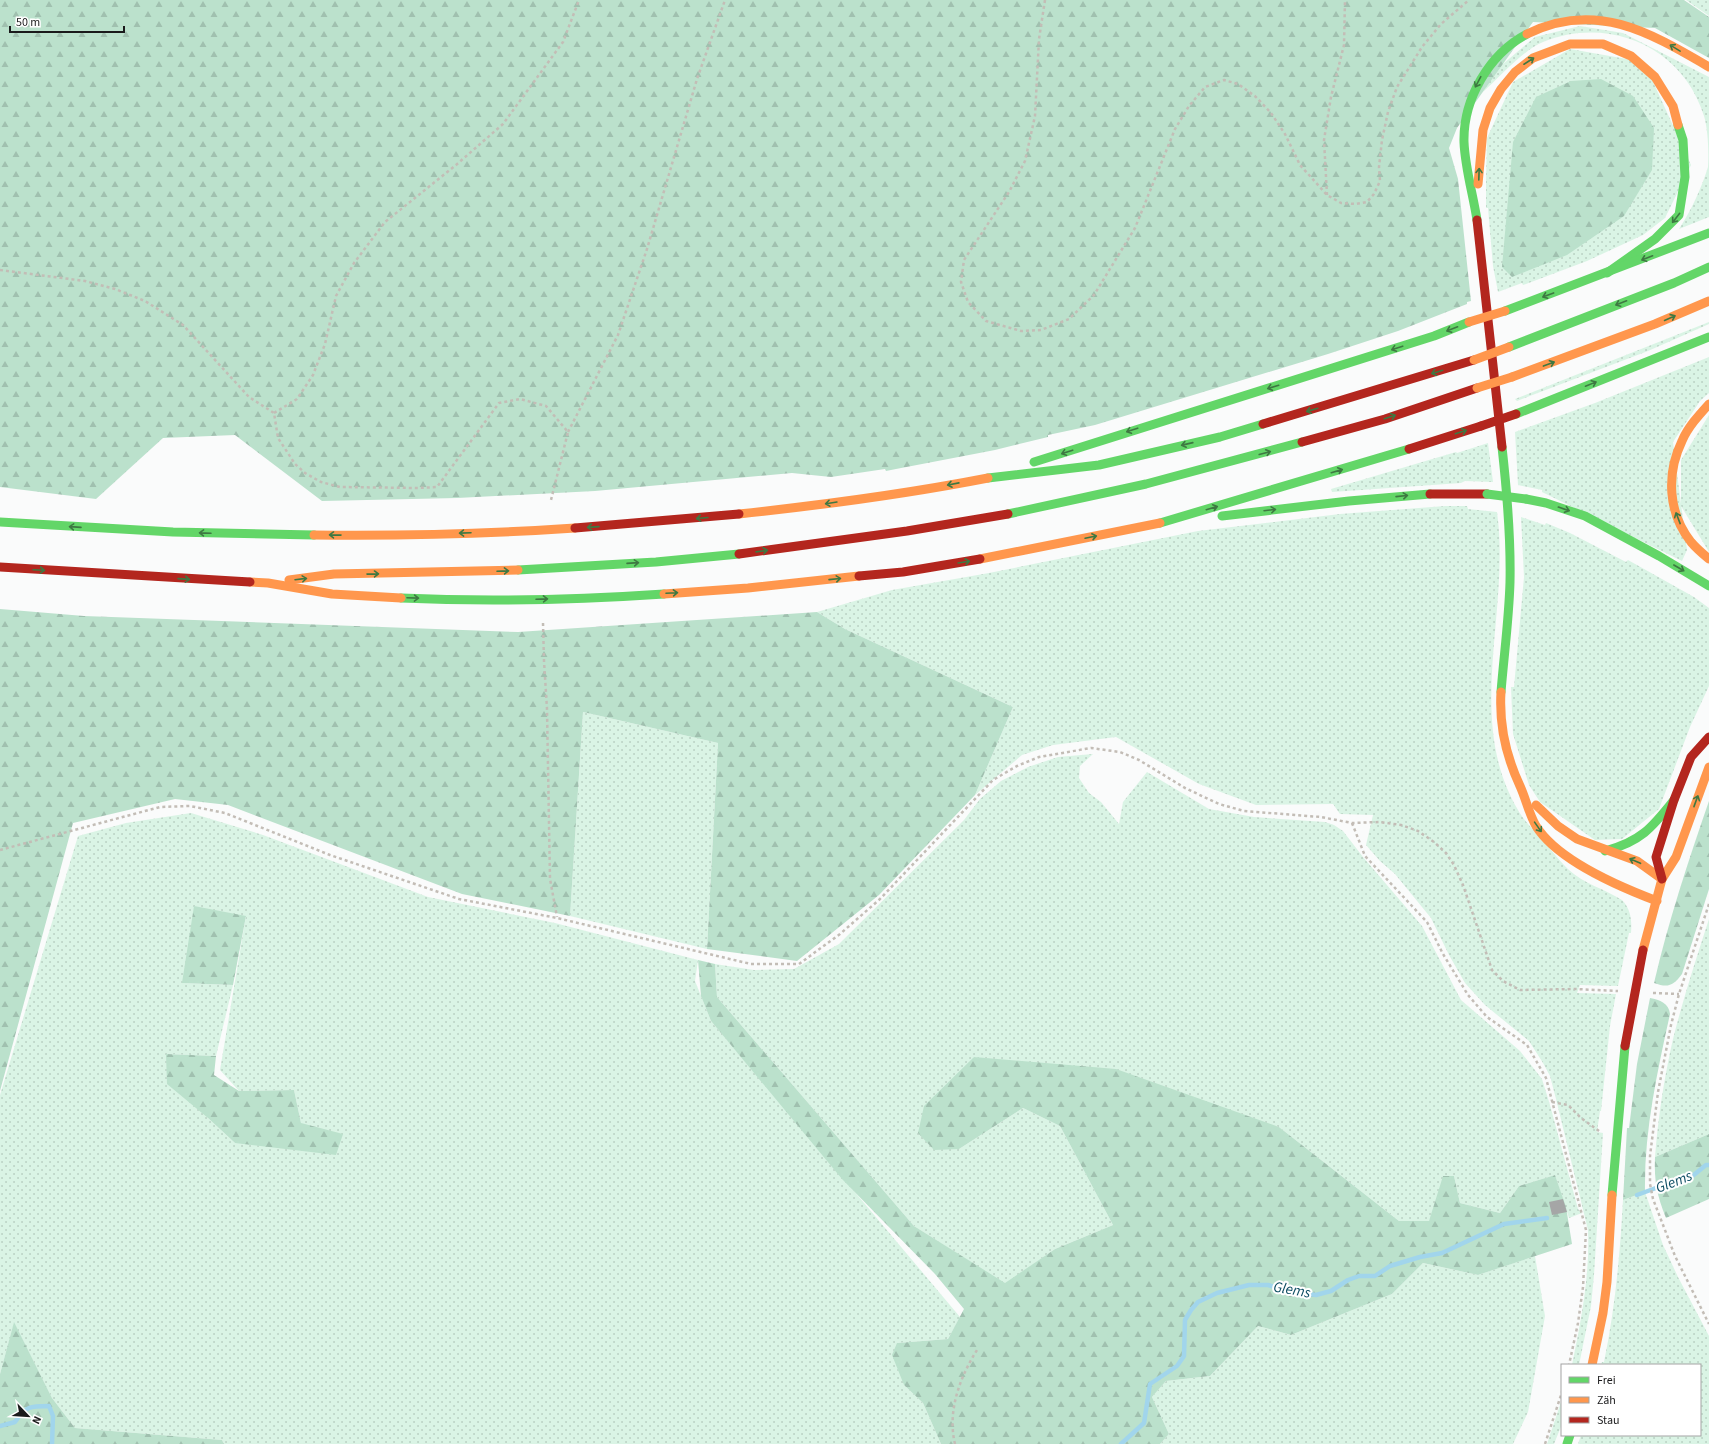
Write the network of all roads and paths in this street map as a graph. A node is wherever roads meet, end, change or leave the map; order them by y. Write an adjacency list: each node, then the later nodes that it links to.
1 (579, 0): 18 (path)
2 (725, 0): 19 (path)
3 (1045, 0): 9 (path)
4 (1345, 0): 9 (path)
5 (1469, 0): 9 (path)
6 (1641, 53): 10 (main road, one-way to 6)
7 (1709, 67): 10 (main road, one-way to 10)
8 (1691, 192): 14 (main road, one-way to 14)
9 (1327, 195)
10 (1476, 213): 31 (main road)
11 (1709, 233): 14 (main road, one-way to 14)
12 (1709, 268): 20 (main road, one-way to 20, bridge)
13 (0, 270): 18 (path)
14 (1607, 274): 20 (main road, one-way to 20, bridge)
15 (1709, 301): 26 (main road, one-way to 15, bridge)
16 (1709, 337): 23 (main road, one-way to 16, bridge)
17 (1709, 404): 24 (main road, one-way to 17)
18 (274, 413): 19 (path)
19 (568, 432): 21 (path)
20 (991, 477): 22 (main road, one-way to 22)
21 (550, 500)
22 (0, 522)
23 (1161, 523): 26 (main road, one-way to 23); 27 (main road, one-way to 27, bridge)
24 (1709, 559)
25 (0, 567): 26 (main road, one-way to 26)
26 (268, 583)
27 (1709, 586)
28 (543, 623): 39 (path)
29 (1709, 736): 32 (main road)
30 (1709, 766): 36 (main road, one-way to 30)
31 (1522, 792): 35 (main road); 37 (main road, one-way to 37)
32 (1674, 800): 35 (main road); 36 (main road)
33 (1352, 822): 39 (path); 40 (path); 43 (path)
34 (0, 850): 39 (path)
35 (1605, 851): 36 (main road, one-way to 35)
36 (1662, 879): 37 (main road)
37 (1657, 901): 48 (main road, bridge)
38 (1709, 904): 42 (path)
39 (556, 918)
40 (1625, 991)
41 (1648, 992): 42 (path)
42 (1679, 994): 45 (path)
43 (1552, 1102): 44 (path); 47 (path)
44 (1602, 1132)
45 (1709, 1324)
46 (977, 1350): 50 (path)
47 (1569, 1364)
48 (1592, 1364)
49 (1561, 1395): 51 (path)
50 (955, 1444)
51 (1544, 1444)

